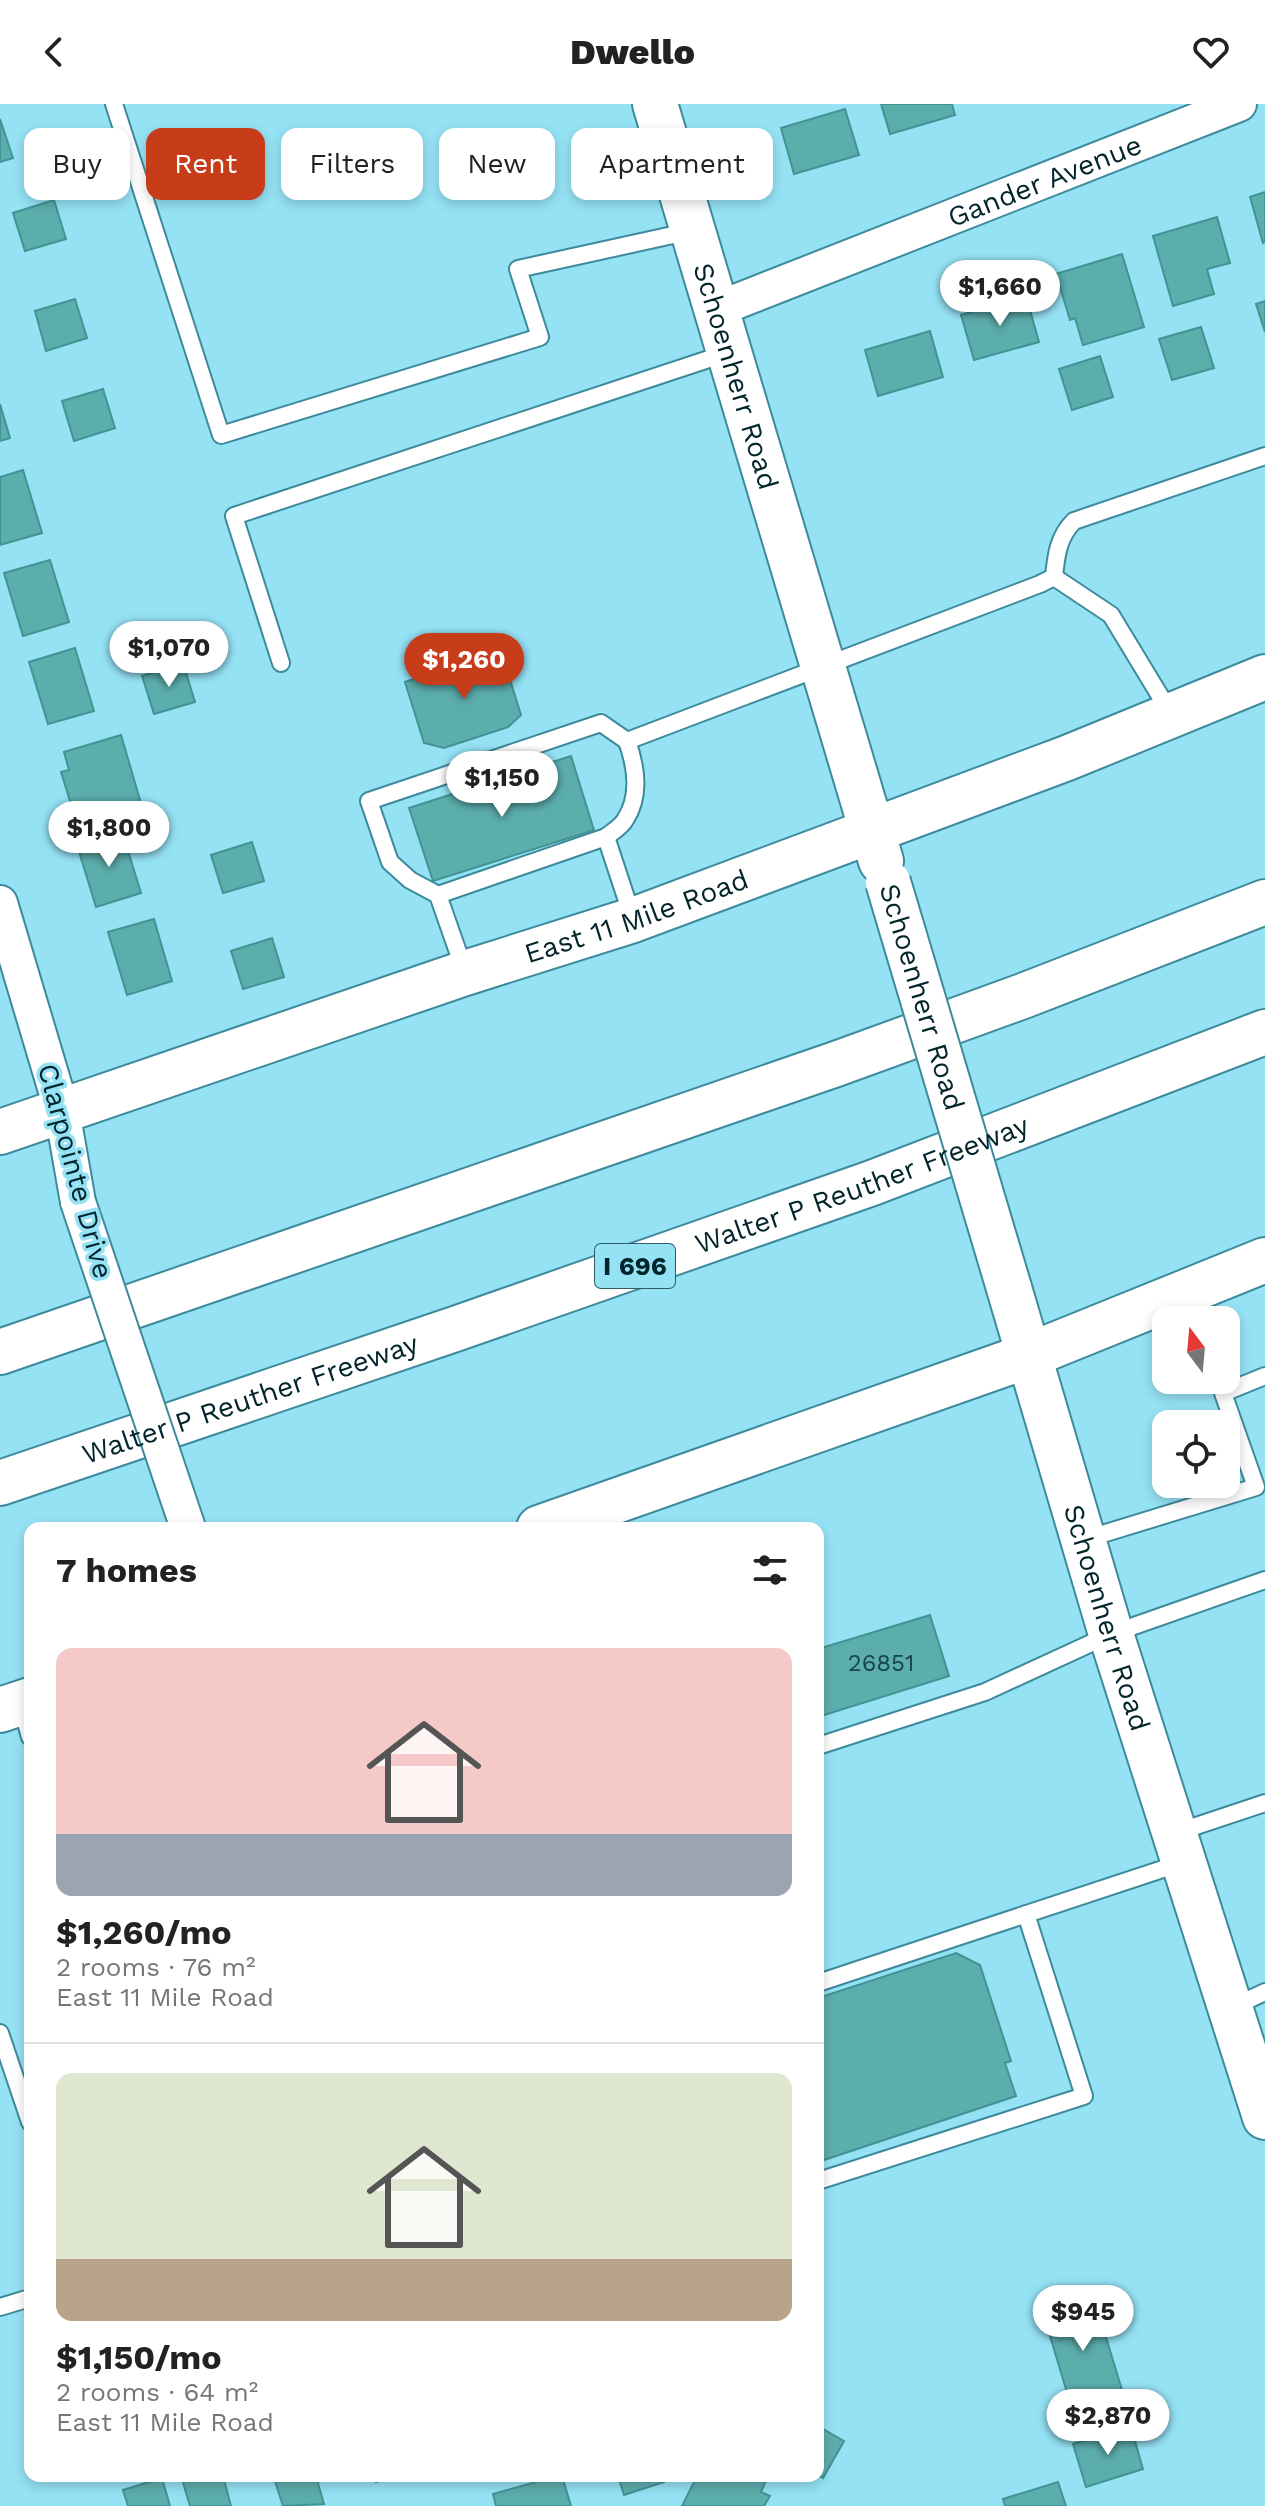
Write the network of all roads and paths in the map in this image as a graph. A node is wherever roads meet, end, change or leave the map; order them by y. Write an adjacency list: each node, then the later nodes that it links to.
1 (114, 104): 4 (lane)
2 (655, 104): 4 (main road, Schoenherr Road)
3 (1239, 104): 5 (street, Gander Avenue)
4 (692, 231): 5 (main road, Schoenherr Road)
5 (715, 310): 6 (main road, Schoenherr Road)
6 (728, 352): 9 (lane); 10 (main road, Schoenherr Road)
7 (1265, 456): 8 (lane)
8 (1054, 577): 10 (lane); 12 (lane)
9 (281, 663)
10 (822, 665): 13 (lane); 14 (main road, Schoenherr Road)
11 (1265, 677): 12 (main road, East 11 Mile Road)
12 (1172, 715): 14 (main road, East 11 Mile Road)
13 (627, 741): 15 (lane); 16 (lane)
14 (871, 833): 19 (main road, East 11 Mile Road); 26 (main road, Schoenherr Road, bridge)
15 (606, 837): 16 (lane); 19 (lane)
16 (438, 895): 20 (lane)
17 (1265, 902): 25 (main road)
18 (0, 903): 22 (street, Clarpointe Drive)
19 (633, 920): 20 (main road, East 11 Mile Road)
20 (465, 973): 22 (main road, East 11 Mile Road)
21 (1265, 1032): 28 (main road, Walter P Reuther Freeway / I 696)
22 (62, 1111): 23 (main road, East 11 Mile Road); 29 (street, Clarpointe Drive, bridge)
23 (0, 1132)
24 (1265, 1260): 26 (main road)
25 (0, 1352)
26 (1030, 1355): 30 (main road); 31 (main road, Schoenherr Road)
27 (1265, 1376): 31 (lane)
28 (0, 1483)
29 (186, 1522)
30 (556, 1522)
31 (1085, 1539): 33 (main road, Schoenherr Road)
32 (1265, 1580): 33 (lane)
33 (1111, 1634): 34 (lane); 36 (main road, Schoenherr Road)
34 (824, 1744)
35 (1265, 1803): 36 (lane)
36 (1179, 1848): 37 (lane); 39 (main road, Schoenherr Road)
37 (1026, 1914): 38 (lane); 43 (lane)
38 (824, 1981)
39 (1248, 2000): 42 (main road, Schoenherr Road)
40 (0, 2033): 41 (lane)
41 (24, 2104)
42 (1265, 2117)
43 (824, 2179)
44 (24, 2300): 45 (lane)
45 (0, 2307)

